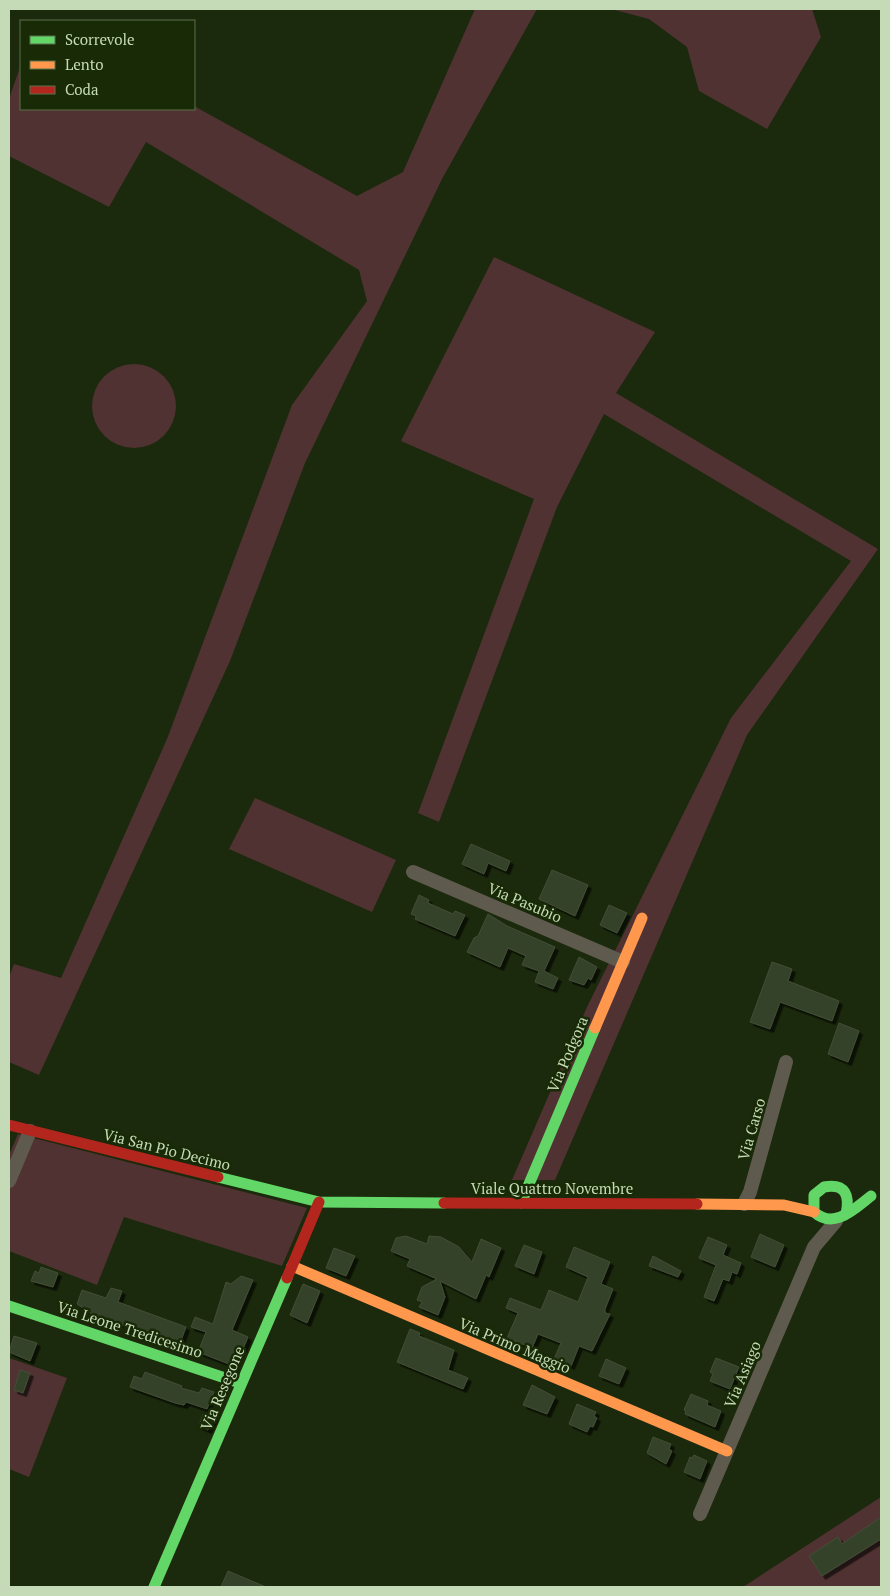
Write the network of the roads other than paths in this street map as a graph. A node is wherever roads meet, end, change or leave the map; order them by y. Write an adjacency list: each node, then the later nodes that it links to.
1 (413, 872): 3 (street, Via Pasubio)
2 (642, 918): 3 (street, Via Podgora)
3 (623, 962): 12 (street, Via Podgora)
4 (786, 1062): 13 (street, Via Carso)
5 (9, 1125): 6 (street, Via San Pio Decimo)
6 (30, 1131): 7 (street); 11 (street, Via San Pio Decimo)
7 (9, 1181)
8 (842, 1189): 9 (street); 10 (street); 16 (street)
9 (814, 1195): 14 (street, Viale Quattro Novembre); 15 (street)
10 (876, 1195): 16 (street)
11 (319, 1202): 12 (street, Viale Quattro Novembre); 18 (street, Via Resegone)
12 (521, 1203): 13 (street, Viale Quattro Novembre)
13 (744, 1204): 14 (street, Viale Quattro Novembre)
14 (784, 1205): 15 (street, Viale Quattro Novembre)
15 (816, 1214): 16 (street); 17 (street, Via Asiago)
16 (841, 1217): 17 (street, Via Asiago)
17 (814, 1247): 21 (street, Via Asiago)
18 (292, 1266): 20 (street, Via Resegone); 21 (street, Via Primo Maggio)
19 (9, 1306): 20 (street, Via Leone Tredicesimo)
20 (240, 1383): 23 (street, Via Resegone)
21 (726, 1451): 22 (street, Via Asiago)
22 (700, 1514)
23 (154, 1587)

